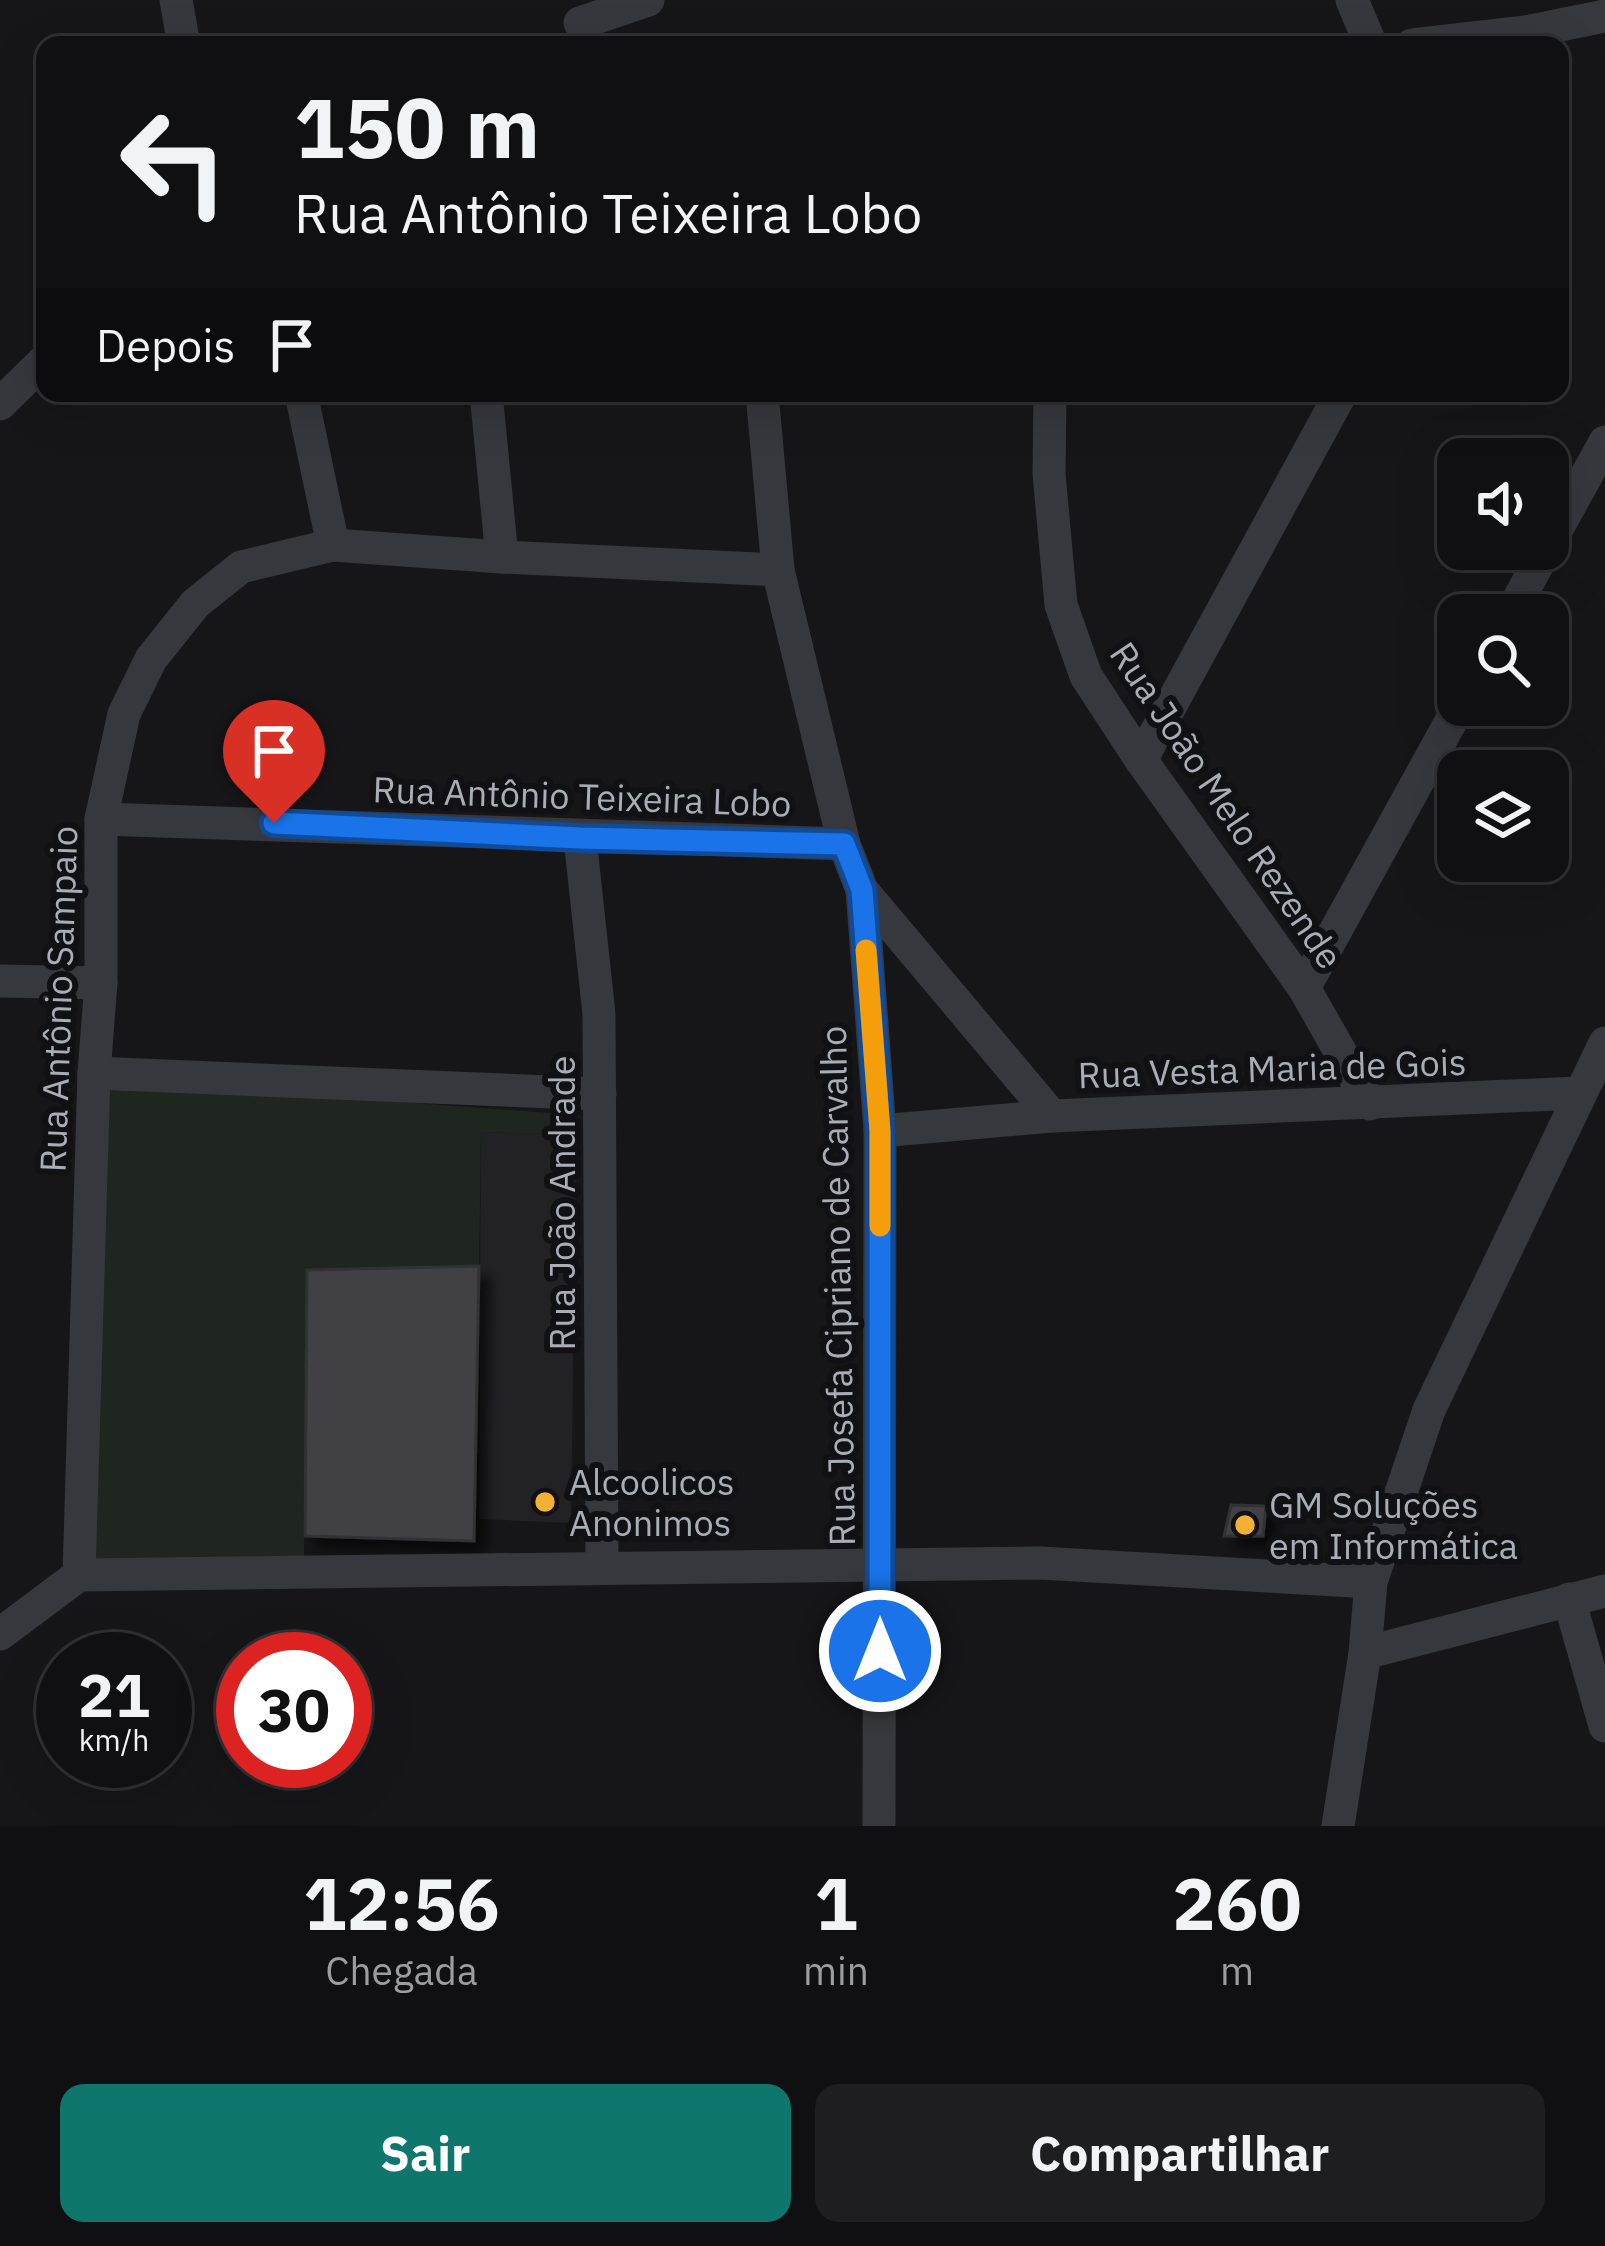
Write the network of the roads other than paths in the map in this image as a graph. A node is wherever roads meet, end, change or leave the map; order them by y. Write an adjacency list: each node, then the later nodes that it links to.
1 (176, 0): 6 (street)
2 (648, 0): 5 (street)
3 (1352, 0): 7 (street)
4 (1605, 16): 8 (street)
5 (579, 23)
6 (182, 36)
7 (1367, 36)
8 (1530, 36)
9 (36, 369): 15 (street)
10 (303, 402): 18 (street)
11 (487, 402): 19 (street)
12 (763, 402): 20 (street, Rua Vesta Maria de Gois)
13 (1050, 402): 22 (street, Rua João Melo Rezende)
14 (1336, 402): 22 (street)
15 (0, 404)
16 (1605, 442): 17 (street)
17 (1569, 507)
18 (333, 545): 19 (street, Rua Antônio Sampaio); 23 (street, Rua Antônio Sampaio)
19 (502, 557): 20 (street, Rua Antônio Sampaio)
20 (778, 570): 25 (street, Rua Vesta Maria de Gois)
21 (1448, 726): 29 (street)
22 (1141, 760): 29 (street, Rua João Melo Rezende)
23 (101, 819): 24 (street, Rua Antônio Teixeira Lobo); 28 (street, Rua Antônio Sampaio)
24 (580, 838): 25 (street, Rua Antônio Teixeira Lobo); 33 (street, Rua João Andrade)
25 (844, 844): 26 (street, Rua Vesta Maria de Gois)
26 (862, 890): 35 (street, Rua Vesta Maria de Gois); 36 (street, Rua Josefa Cipriano de Carvalho)
27 (0, 981): 28 (street)
28 (101, 983): 31 (street, Rua Antônio Sampaio)
29 (1304, 988): 34 (street, Rua João Melo Rezende)
30 (1605, 1043): 32 (street)
31 (94, 1073): 33 (street); 39 (street, Rua Antônio Sampaio)
32 (1580, 1093): 34 (street, Rua Vesta Maria de Gois); 40 (street)
33 (601, 1094): 38 (street, Rua João Andrade)
34 (1370, 1104): 35 (street, Rua Vesta Maria de Gois)
35 (1052, 1116): 36 (street)
36 (880, 1131): 37 (street, Rua Josefa Cipriano de Carvalho)
37 (880, 1563): 38 (street); 40 (street); 46 (street, Rua Josefa Cipriano de Carvalho)
38 (602, 1568): 39 (street)
39 (80, 1575): 43 (street)
40 (1371, 1582): 44 (street)
41 (1605, 1591): 42 (street)
42 (1569, 1599): 44 (street); 45 (street)
43 (0, 1634)
44 (1365, 1654): 47 (street)
45 (1605, 1726)
46 (879, 1826)
47 (1338, 1826)

